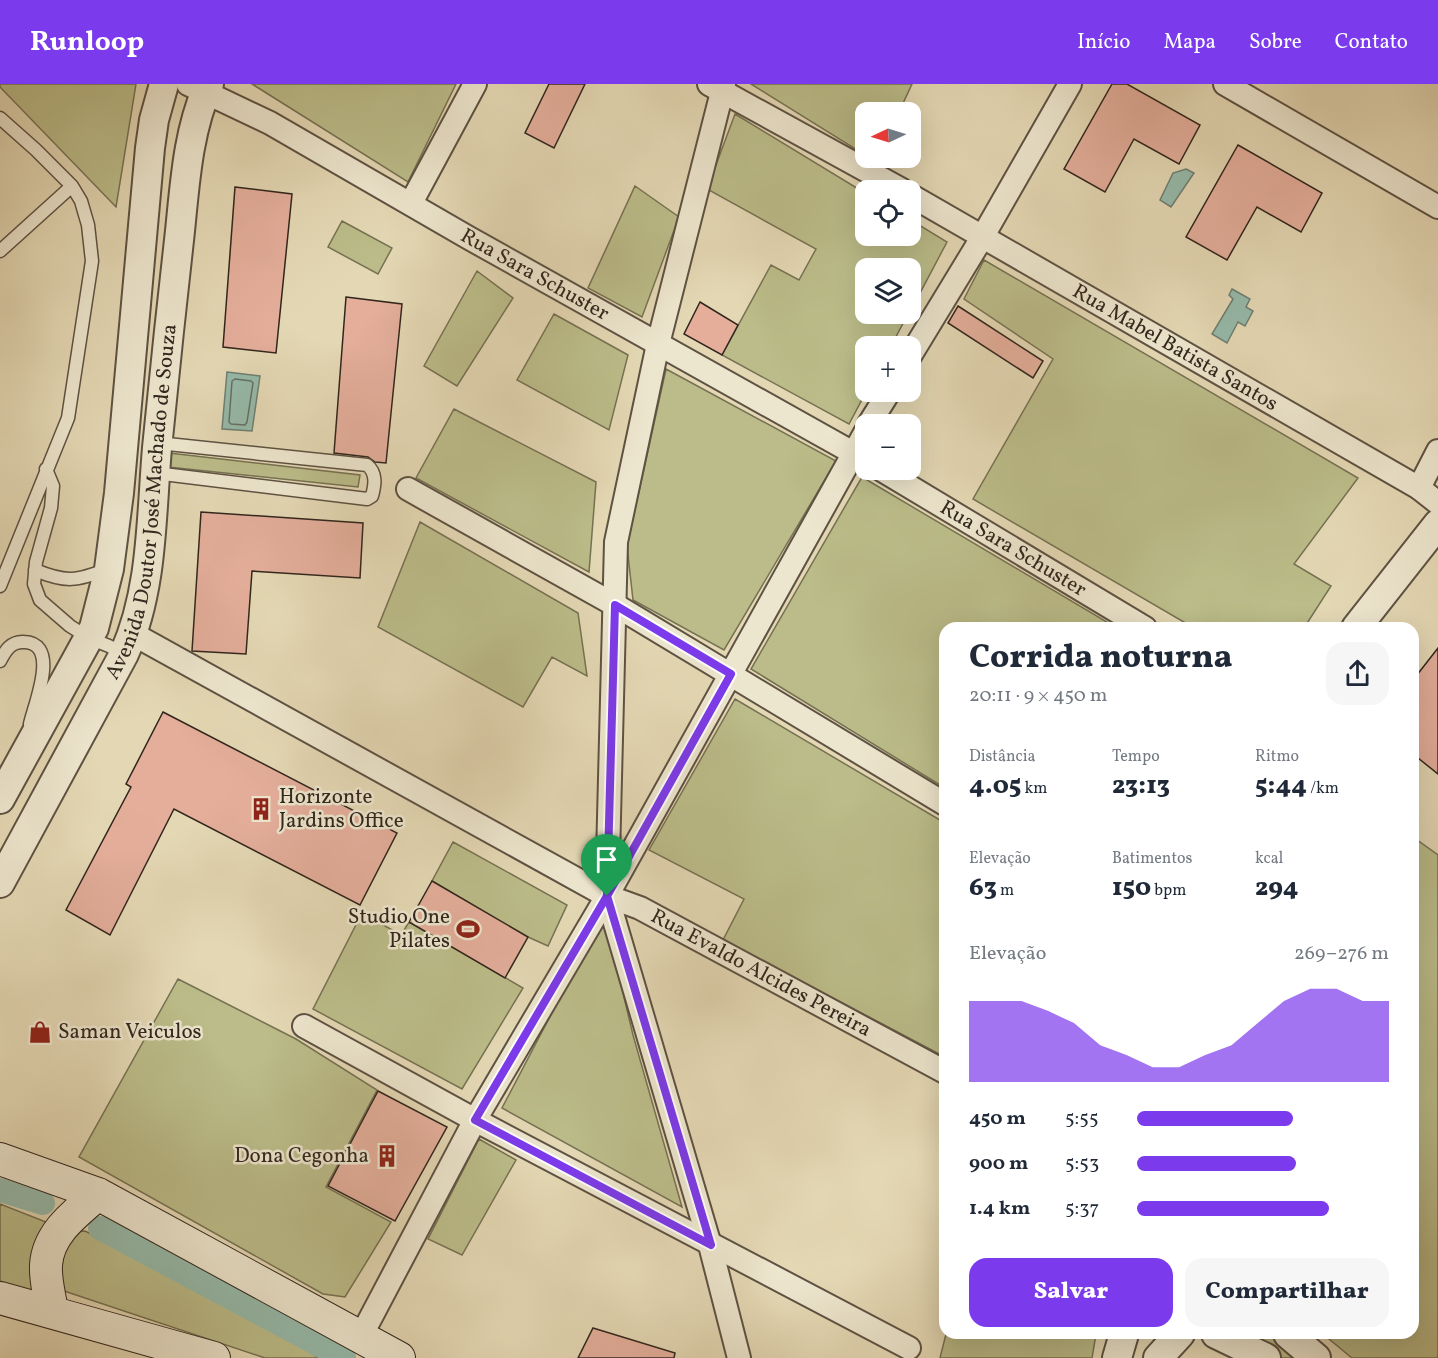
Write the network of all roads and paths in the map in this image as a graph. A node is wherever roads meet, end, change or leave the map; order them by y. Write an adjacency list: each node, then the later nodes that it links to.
1 (164, 84): 28 (street, Avenida Doutor José Machado de Souza)
2 (475, 84): 11 (street)
3 (1070, 84): 13 (street)
4 (1225, 84): 12 (street)
5 (718, 86): 8 (street); 16 (street)
6 (200, 87): 11 (street, Rua Sara Schuster); 17 (street, Avenida Doutor José Machado de Souza)
7 (0, 118): 9 (lane)
8 (884, 180)
9 (72, 186): 14 (lane); 21 (lane)
10 (921, 201): 13 (street, Rua Mabel Batista Santos)
11 (411, 203): 16 (street, Rua Sara Schuster)
12 (1438, 207)
13 (983, 236): 15 (street); 24 (street, Rua Mabel Batista Santos)
14 (0, 251)
15 (921, 339)
16 (658, 344): 19 (street, Rua Sara Schuster); 31 (street)
17 (158, 443): 22 (street, Avenida Doutor José Machado de Souza); 22 (lane)
18 (1438, 451): 24 (street)
19 (855, 454)
20 (855, 463): 37 (street)
21 (46, 469): 29 (lane); 30 (lane)
22 (155, 473): 35 (street, Avenida Doutor José Machado de Souza)
23 (899, 480): 32 (street, Rua Sara Schuster)
24 (1419, 488): 26 (street, Rua Mabel Batista Santos)
25 (408, 489): 31 (street)
26 (1438, 503)
27 (1438, 524): 33 (street)
28 (109, 569): 29 (lane); 34 (street, Avenida Doutor José Machado de Souza)
29 (35, 570): 34 (lane)
30 (0, 586)
31 (615, 605): 37 (street); 42 (street)
32 (1135, 622)
33 (1361, 622)
34 (89, 638): 35 (lane); 38 (street, Avenida Doutor José Machado de Souza)
35 (129, 644): 41 (street, Avenida Doutor José Machado de Souza); 42 (street, Rua Evaldo Alcides Pereira)
36 (0, 661): 38 (lane)
37 (731, 674): 40 (street); 42 (street)
38 (24, 756): 39 (street, Avenida Doutor José Machado de Souza)
39 (0, 799)
40 (939, 800)
41 (0, 883)
42 (607, 896): 44 (street, Rua Evaldo Alcides Pereira); 45 (street); 48 (street)
43 (304, 1026): 45 (street)
44 (939, 1069)
45 (475, 1120): 48 (street); 51 (street)
46 (0, 1159): 47 (main road)
47 (98, 1194): 50 (main road); 51 (main road)
48 (711, 1245): 56 (street); 59 (street)
49 (0, 1298): 50 (main road)
50 (52, 1312): 57 (main road)
51 (360, 1338): 58 (main road)
52 (1123, 1339): 60 (street)
53 (1175, 1339): 61 (street)
54 (1226, 1339): 62 (street)
55 (1294, 1339): 63 (street)
56 (909, 1348)
57 (214, 1358)
58 (399, 1358)
59 (739, 1358)
60 (1117, 1358)
61 (1158, 1358)
62 (1266, 1358)
63 (1316, 1358)

